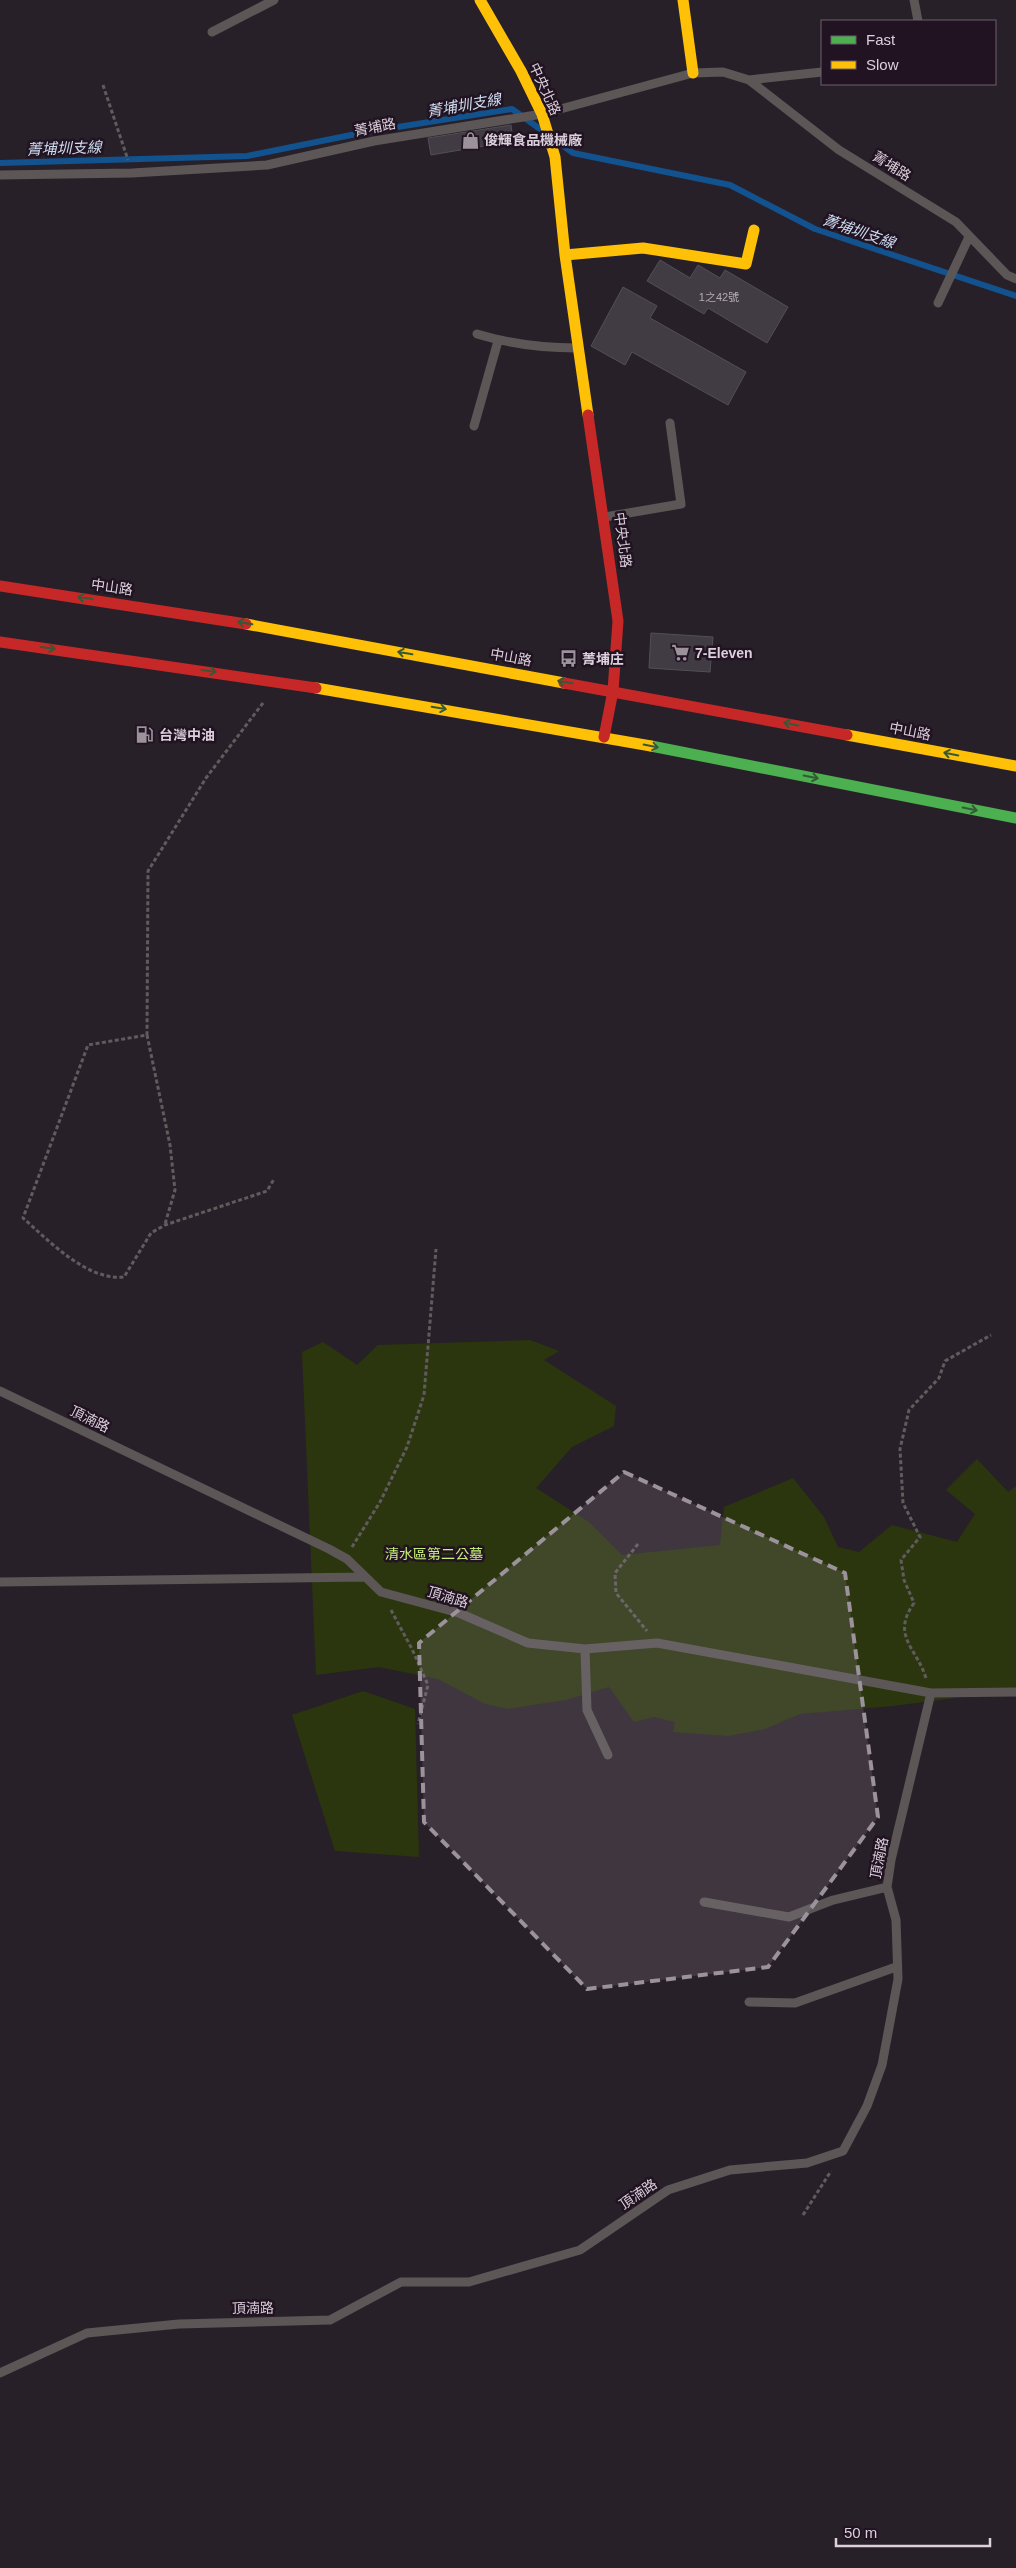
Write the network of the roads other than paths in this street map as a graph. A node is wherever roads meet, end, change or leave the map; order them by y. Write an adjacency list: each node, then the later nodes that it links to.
1 (274, 0): 6 (lane)
2 (480, 0): 10 (main road, 中央北路)
3 (683, 0): 7 (main road)
4 (914, 0): 5 (lane)
5 (918, 20)
6 (212, 32)
7 (693, 72): 9 (lane, 菁埔路); 10 (lane, 菁埔路)
8 (821, 72): 9 (lane, 菁埔路)
9 (749, 80): 13 (lane, 菁埔路)
10 (542, 114): 11 (lane, 菁埔路); 14 (main road, 中央北路)
11 (0, 175)
12 (754, 230): 14 (main road)
13 (970, 236): 15 (lane, 菁埔路); 16 (lane)
14 (565, 254): 19 (main road, 中央北路)
15 (1016, 279)
16 (938, 303)
17 (477, 334): 18 (lane)
18 (498, 341): 19 (lane); 21 (lane)
19 (580, 348): 22 (main road, 中央北路)
20 (670, 423): 22 (lane)
21 (474, 426)
22 (605, 517): 25 (main road, 中央北路)
23 (0, 586): 25 (main road, 中山路, one-way to 23)
24 (0, 642): 26 (main road, one-way to 26)
25 (613, 691): 26 (main road, 中央北路); 27 (main road, 中山路, one-way to 25)
26 (604, 737): 28 (main road, one-way to 28)
27 (1016, 766)
28 (1016, 818)
29 (0, 1391): 30 (lane, 頂湳路)
30 (364, 1577): 31 (lane); 32 (lane, 頂湳路)
31 (0, 1582)
32 (585, 1649): 34 (lane, 頂湳路); 35 (lane)
33 (1016, 1692): 34 (lane, 頂湳路)
34 (931, 1693): 36 (lane, 頂湳路)
35 (608, 1755)
36 (887, 1887): 37 (lane); 38 (lane, 頂湳路)
37 (704, 1902)
38 (896, 1967): 39 (lane); 40 (lane, 頂湳路)
39 (749, 2002)
40 (0, 2374)

